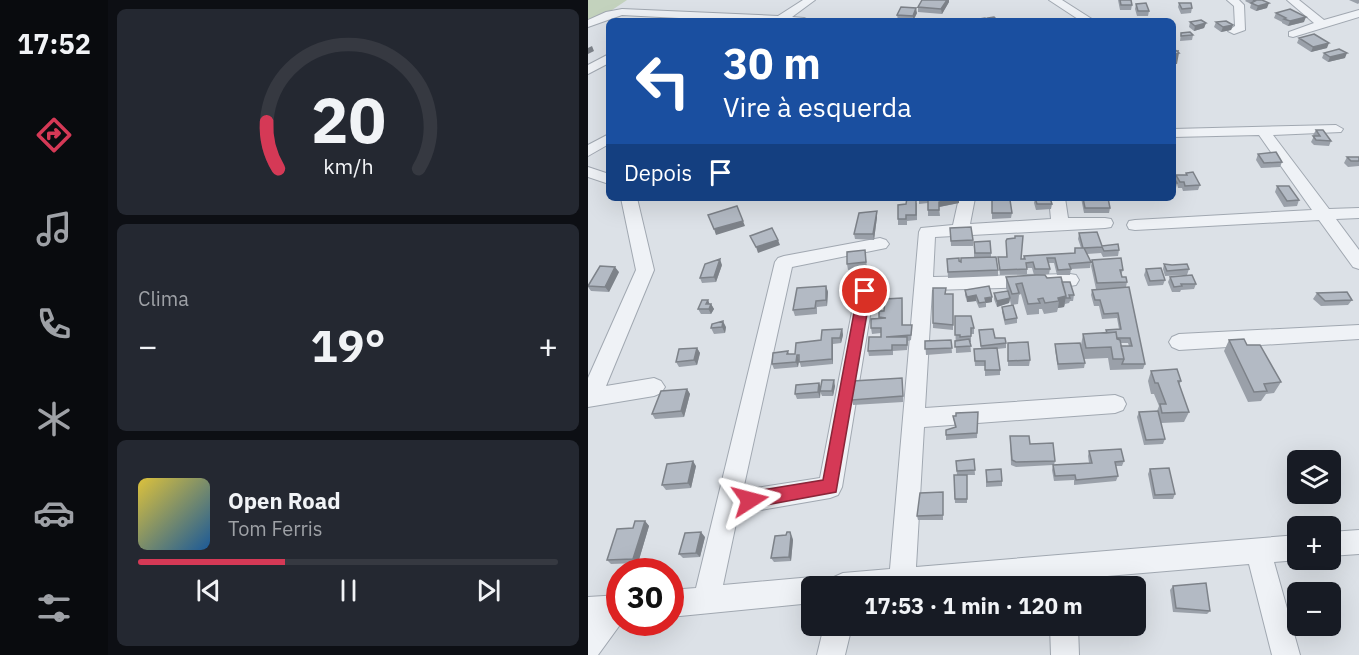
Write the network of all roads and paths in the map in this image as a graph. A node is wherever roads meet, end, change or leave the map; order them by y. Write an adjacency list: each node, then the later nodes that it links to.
1 (810, 0): 9 (street)
2 (1054, 0): 10 (street)
3 (1232, 0): 13 (street)
4 (1292, 0): 12 (street)
5 (1359, 13): 12 (street)
6 (685, 14): 7 (street); 8 (street); 11 (street)
7 (678, 18)
8 (749, 18)
9 (784, 18)
10 (1084, 18)
11 (588, 24)
12 (1322, 24): 14 (street)
13 (1234, 31)
14 (1293, 34)
15 (606, 60): 16 (street)
16 (588, 70)
17 (1336, 129): 18 (street)
18 (1263, 131): 19 (street); 28 (street)
19 (1176, 134)
20 (606, 140): 21 (street)
21 (588, 152)
22 (588, 172): 23 (street)
23 (606, 178)
24 (630, 201): 41 (street)
25 (966, 201): 32 (street)
26 (1057, 201): 29 (street)
27 (1359, 213): 28 (street)
28 (1324, 215): 31 (street); 34 (street)
29 (1060, 224): 30 (street); 32 (street)
30 (1106, 224)
31 (1135, 225)
32 (961, 228): 36 (street)
33 (880, 244): 44 (street)
34 (1359, 263)
35 (1070, 280): 36 (street)
36 (923, 284): 43 (street)
37 (865, 291): 44 (street)
38 (1359, 332): 39 (street)
39 (1179, 342)
40 (654, 387): 41 (street)
41 (589, 398)
42 (1115, 404): 43 (street)
43 (915, 418): 49 (street)
44 (730, 504): 52 (street)
45 (1359, 542): 46 (street)
46 (1341, 543)
47 (1287, 548): 48 (street)
48 (1258, 551): 50 (street); 62 (street)
49 (902, 576)
50 (1067, 576)
51 (801, 591): 52 (street)
52 (706, 601): 53 (street)
53 (684, 603)
54 (606, 609): 55 (street)
55 (588, 610)
56 (606, 623): 59 (street)
57 (836, 636): 60 (street)
58 (1064, 636): 61 (street)
59 (588, 645)
60 (831, 655)
61 (1065, 655)
62 (1286, 655)

